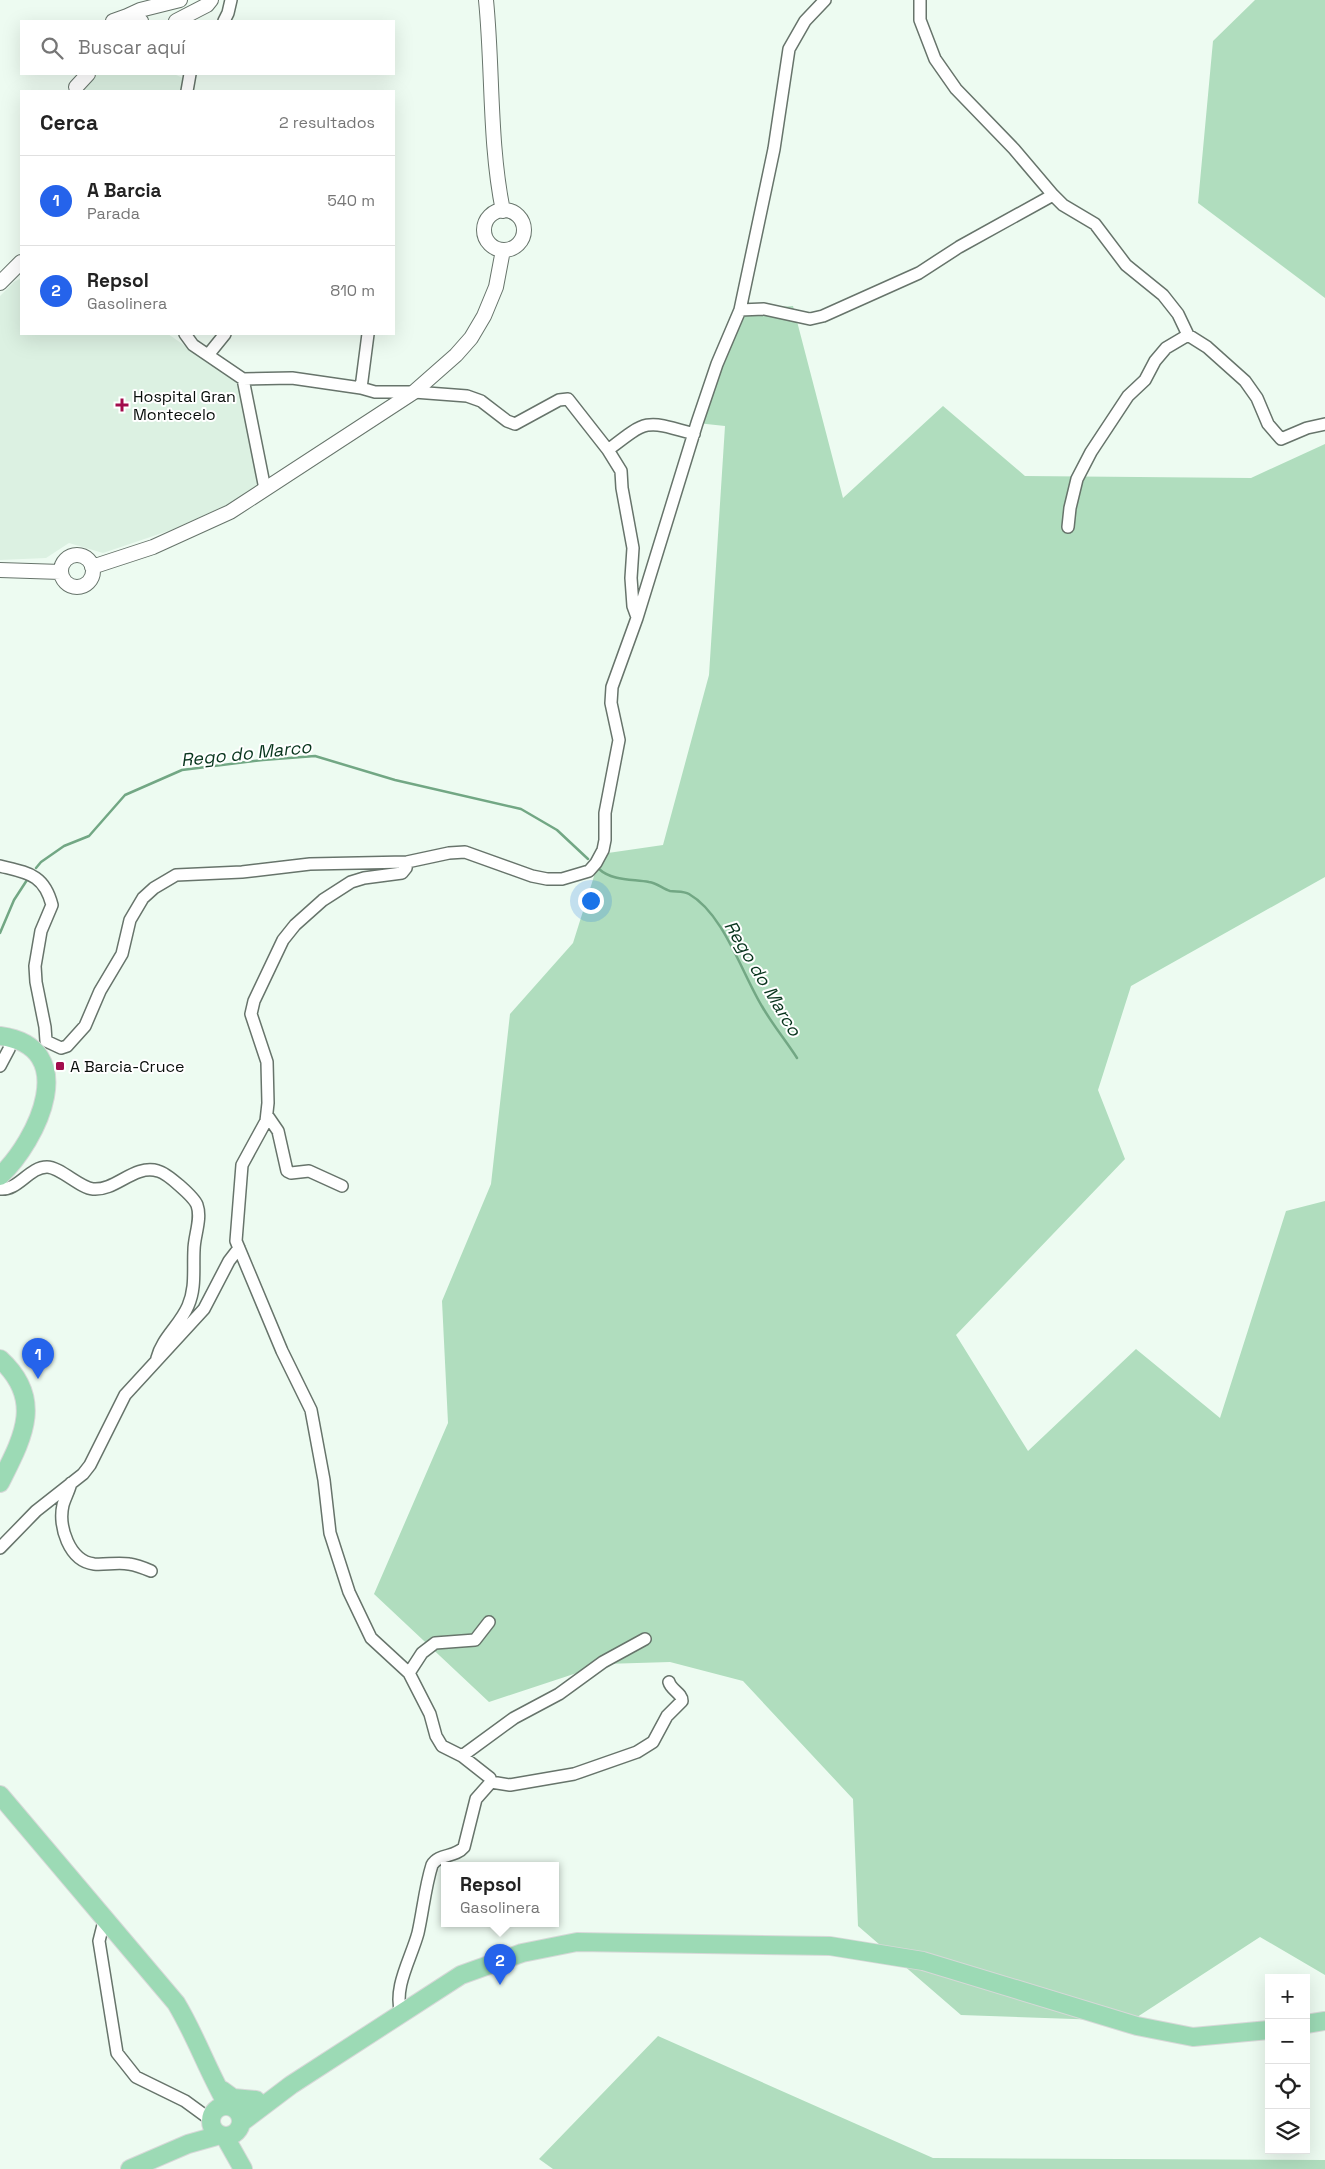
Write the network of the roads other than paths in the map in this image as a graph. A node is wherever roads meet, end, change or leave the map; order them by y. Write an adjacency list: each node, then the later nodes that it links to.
1 (180, 0): 7 (street)
2 (211, 0): 10 (street)
3 (231, 0): 11 (street)
4 (486, 0): 17 (street)
5 (825, 0): 21 (street)
6 (920, 0): 16 (street)
7 (127, 16): 8 (street); 9 (street)
8 (116, 20)
9 (138, 20)
10 (178, 20)
11 (224, 20)
12 (87, 75): 14 (street)
13 (190, 75): 15 (street)
14 (76, 84)
15 (187, 90)
16 (1052, 195): 21 (street); 25 (street)
17 (502, 210): 18 (street); 18 (street)
18 (503, 250): 29 (street)
19 (20, 263): 20 (street)
20 (0, 283)
21 (740, 310): 31 (street)
22 (186, 335): 26 (street)
23 (224, 335): 26 (street)
24 (368, 335): 28 (street)
25 (1188, 335): 30 (street); 34 (street)
26 (208, 355): 27 (street)
27 (243, 379): 28 (street); 33 (street)
28 (361, 388): 29 (street)
29 (414, 392): 32 (street); 33 (street)
30 (1325, 424)
31 (694, 434): 32 (street); 38 (street)
32 (608, 450): 38 (street)
33 (265, 489): 35 (street)
34 (1068, 527)
35 (92, 566): 37 (street); 37 (street)
36 (0, 570): 37 (street)
37 (61, 572)
38 (637, 618): 39 (street)
39 (407, 862): 40 (street); 43 (street)
40 (0, 866)
41 (6, 1036): 42 (street); 44 (main road)
42 (0, 1066)
43 (267, 1115): 45 (street); 47 (street)
44 (0, 1176)
45 (342, 1186)
46 (0, 1189): 48 (street)
47 (239, 1248): 48 (street); 56 (street)
48 (158, 1358): 51 (street)
49 (0, 1359): 50 (main road)
50 (0, 1483)
51 (71, 1483): 52 (street); 53 (street)
52 (0, 1548)
53 (151, 1571)
54 (489, 1622): 56 (street)
55 (645, 1639): 58 (street)
56 (410, 1673): 58 (street)
57 (669, 1682): 59 (street)
58 (462, 1756): 59 (street)
59 (491, 1782): 62 (street)
60 (0, 1795): 61 (main road)
61 (105, 1917): 66 (main road); 69 (street)
62 (401, 2014): 65 (main road); 67 (main road)
63 (1325, 2020): 64 (main road)
64 (1310, 2023)
65 (1265, 2030)
66 (212, 2080): 68 (main road); 69 (main road)
67 (291, 2085): 68 (main road); 69 (main road)
68 (256, 2100): 69 (main road)
69 (225, 2121): 70 (main road); 71 (main road)
70 (242, 2166)
71 (130, 2169)

